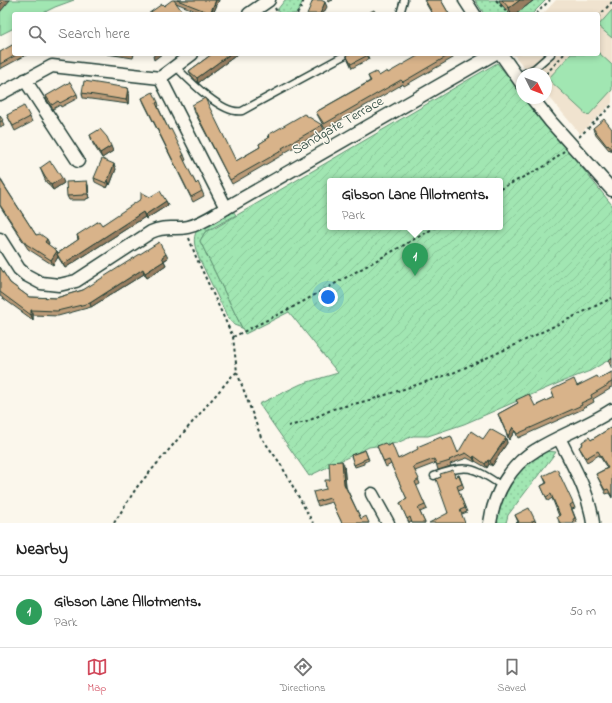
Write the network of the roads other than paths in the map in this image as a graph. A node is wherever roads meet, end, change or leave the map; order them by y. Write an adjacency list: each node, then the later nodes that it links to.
1 (269, 0): 3 (street)
2 (404, 0): 4 (lane)
3 (252, 12)
4 (401, 12)
5 (189, 56): 10 (street)
6 (343, 56): 10 (lane)
7 (491, 56): 19 (street, Sandgate Terrace)
8 (504, 56): 12 (street)
9 (549, 56): 11 (lane)
10 (174, 66): 13 (street)
11 (534, 68)
12 (516, 71)
13 (160, 78): 14 (street); 19 (street)
14 (25, 80): 15 (street); 17 (street)
15 (0, 94)
16 (537, 104): 18 (street)
17 (78, 162)
18 (612, 190)
19 (226, 208): 20 (street, Sandgate Terrace)
20 (0, 239)
21 (612, 410): 22 (street)
22 (559, 438): 24 (street); 28 (street)
23 (434, 476): 24 (lane)
24 (502, 486): 27 (street)
25 (372, 494): 26 (street)
26 (388, 523)
27 (490, 523)
28 (594, 523)

